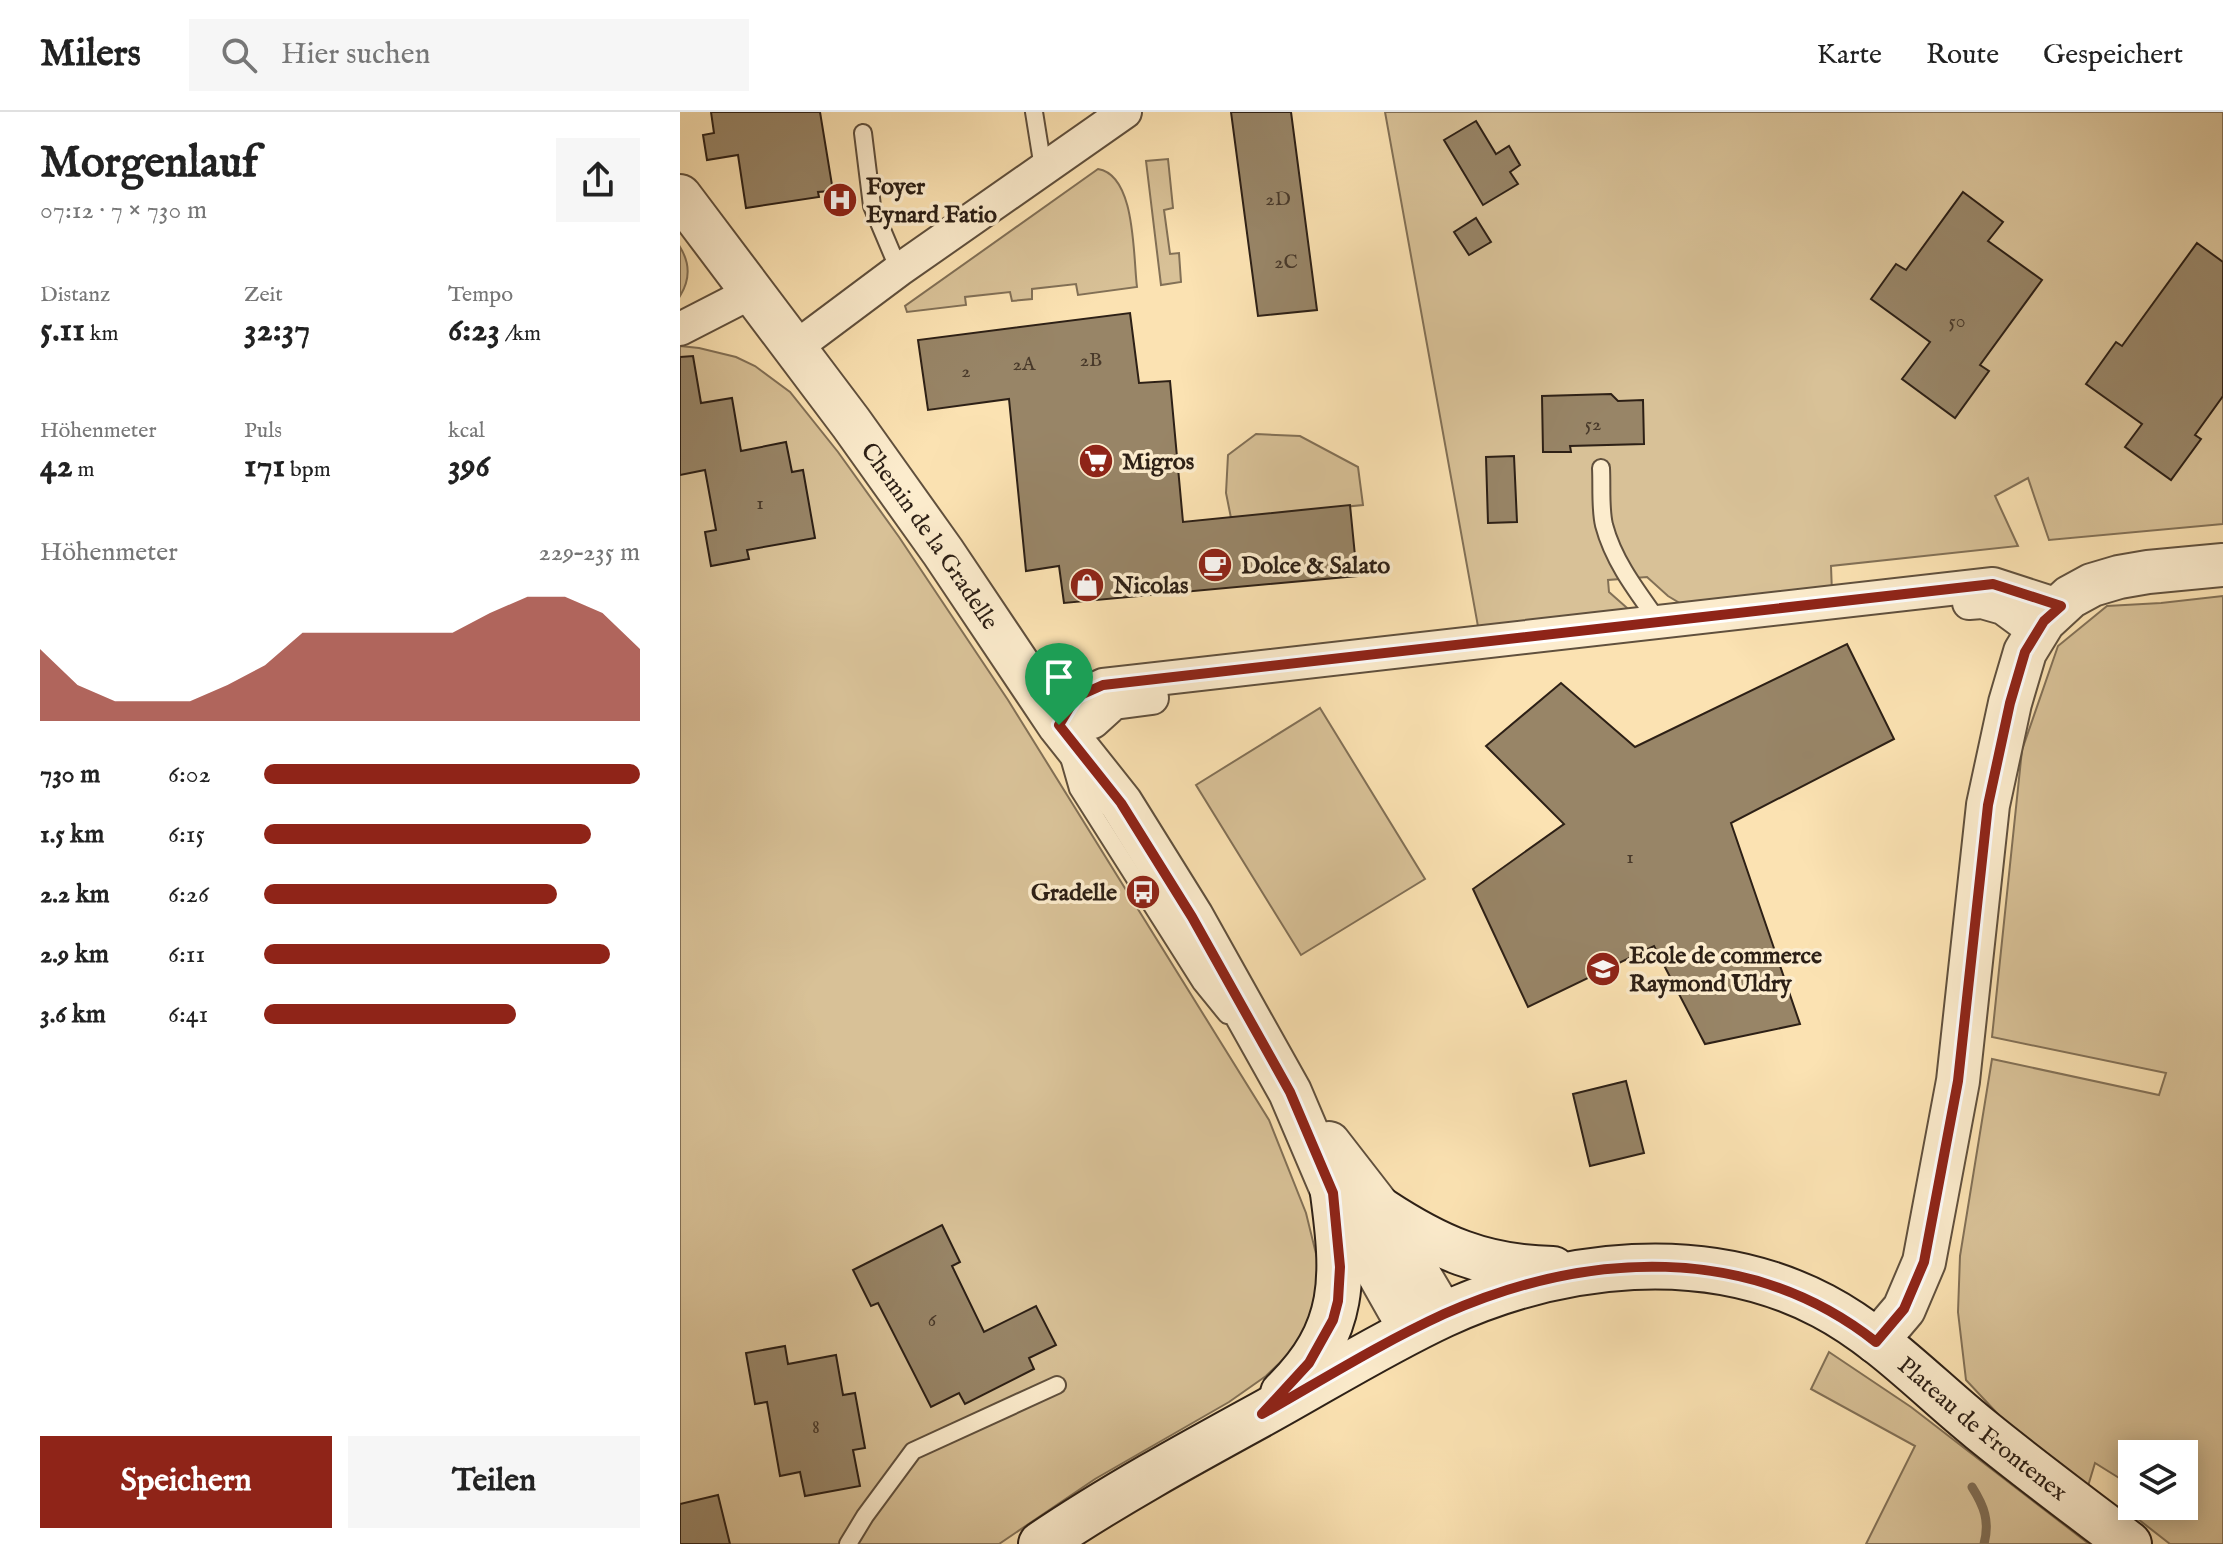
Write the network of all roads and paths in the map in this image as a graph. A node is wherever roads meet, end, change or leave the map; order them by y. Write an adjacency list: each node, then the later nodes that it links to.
1 (1034, 112): 4 (lane)
2 (1125, 112): 4 (street)
3 (863, 133): 6 (lane)
4 (1043, 168): 6 (street)
5 (680, 196): 7 (street, Chemin de la Gradelle)
6 (899, 270): 9 (street)
7 (754, 291): 8 (street); 9 (street, Chemin de la Gradelle)
8 (680, 329)
9 (796, 347): 14 (street, Chemin de la Gradelle)
10 (1601, 468): 13 (lane)
11 (2223, 565): 12 (street)
12 (2052, 613): 13 (street); 13 (street); 20 (street)
13 (1664, 629): 14 (street)
14 (1059, 725): 15 (street, Chemin de la Gradelle)
15 (1290, 1092): 16 (street, Chemin de la Gradelle); 17 (street, Chemin de la Gradelle)
16 (1333, 1193): 19 (street, Chemin de la Gradelle); 22 (main road)
17 (1381, 1210): 18 (main road); 19 (street, Chemin de la Gradelle)
18 (1607, 1270): 19 (main road); 20 (main road, Plateau de Frontenex)
19 (1427, 1323): 22 (main road)
20 (1876, 1342): 25 (main road, Plateau de Frontenex)
21 (1057, 1385): 23 (lane)
22 (1262, 1414): 24 (main road)
23 (848, 1544)
24 (1041, 1544)
25 (2129, 1544)

